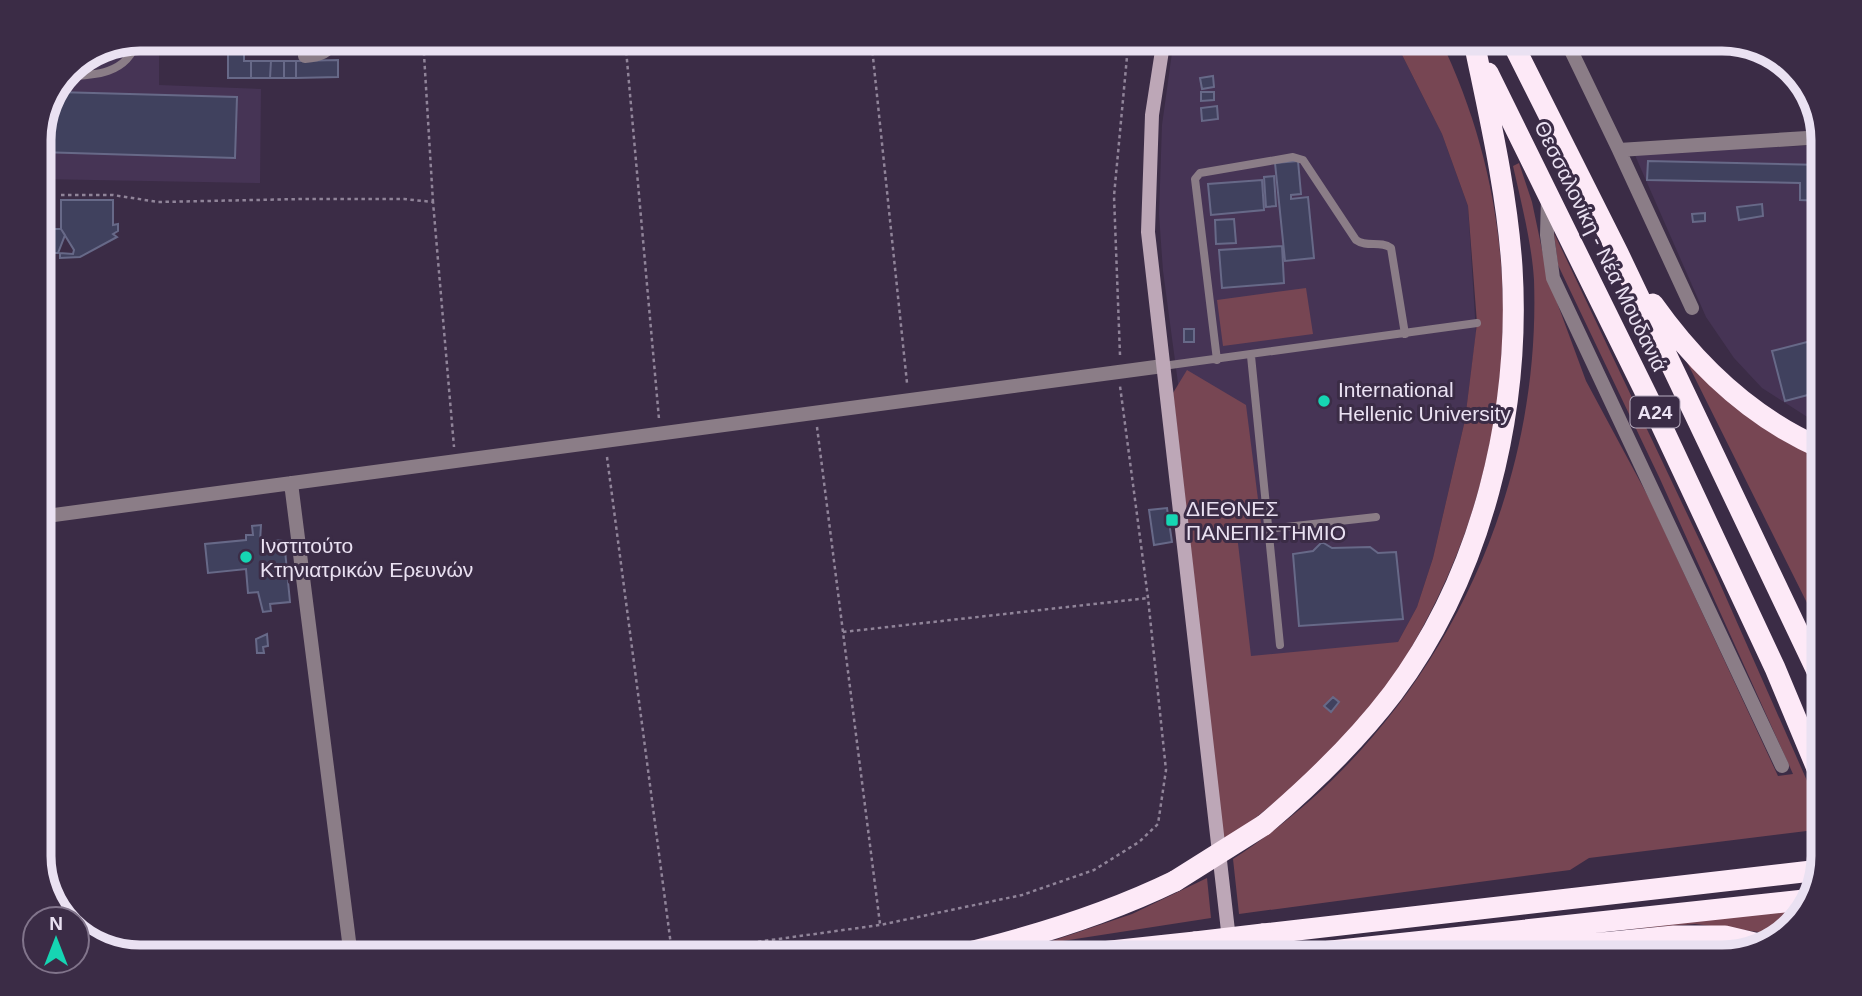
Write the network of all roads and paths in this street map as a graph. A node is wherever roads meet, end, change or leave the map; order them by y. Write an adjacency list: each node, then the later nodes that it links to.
1 (326, 51): 12 (street)
2 (424, 51): 18 (path)
3 (626, 51): 29 (path)
4 (872, 51): 27 (path)
5 (1128, 51): 26 (path)
6 (1162, 51): 25 (street)
7 (1475, 51): 50 (highway, bridge)
8 (1477, 51): 16 (highway, Θεσσαλονίκη - Νέα Μουδανιά / Α24)
9 (1517, 51): 19 (highway, Θεσσαλονίκη - Νέα Μουδανιά / Α24)
10 (1571, 51): 15 (street)
11 (131, 52): 13 (lane)
12 (305, 56)
13 (78, 76)
14 (1811, 138): 15 (street)
15 (1619, 150): 20 (street)
16 (1549, 194): 41 (highway, Θεσσαλονίκη - Νέα Μουδανιά / Α24); 42 (street)
17 (61, 195): 18 (path)
18 (433, 202): 32 (path)
19 (1618, 253): 31 (highway); 40 (highway, Θεσσαλονίκη - Νέα Μουδανιά / Α24)
20 (1692, 308)
21 (1477, 323): 22 (lane)
22 (1405, 334): 23 (lane); 24 (lane)
23 (1251, 356): 24 (lane); 36 (lane)
24 (1217, 360): 25 (lane)
25 (1163, 366): 26 (street); 52 (street)
26 (1120, 371): 27 (street); 37 (path)
27 (909, 400): 28 (street)
28 (815, 414): 29 (street); 38 (path)
29 (660, 432): 30 (street)
30 (604, 440): 32 (street); 48 (path)
31 (1811, 443)
32 (455, 461): 33 (street)
33 (291, 483): 34 (street); 47 (street)
34 (51, 515)
35 (1376, 517): 36 (lane)
36 (1268, 529): 39 (lane)
37 (1148, 598): 38 (path); 45 (path)
38 (843, 632): 45 (path)
39 (1280, 645)
40 (1811, 657)
41 (1811, 754)
42 (1782, 766)
43 (1809, 871): 51 (highway, bridge)
44 (1798, 901): 53 (highway)
45 (880, 925): 49 (path)
46 (1747, 941): 54 (highway)
47 (349, 945)
48 (671, 945)
49 (737, 945)
50 (993, 945)
51 (1167, 945)
52 (1230, 945)
53 (1388, 945)
54 (1582, 945)

